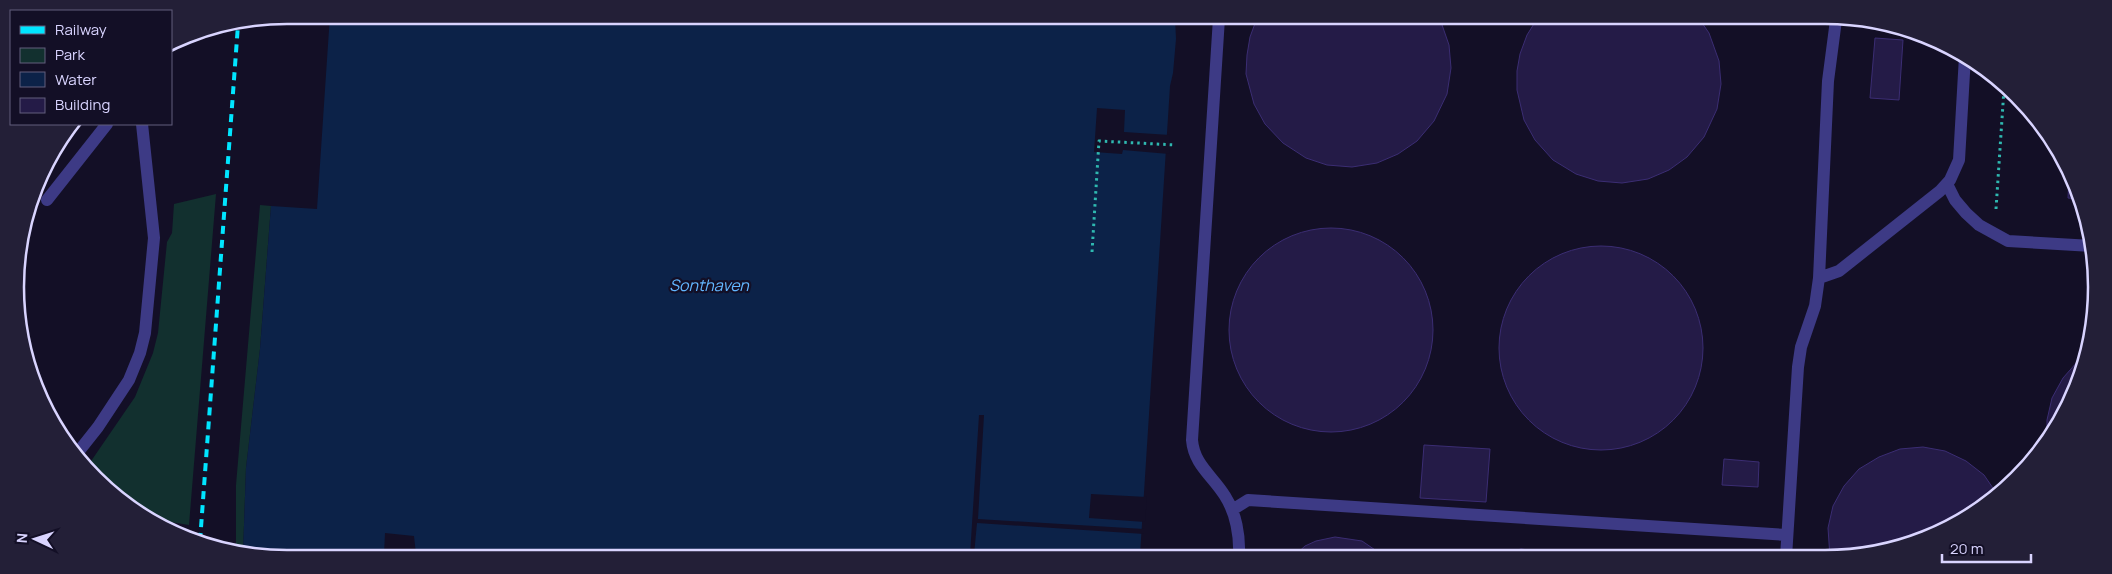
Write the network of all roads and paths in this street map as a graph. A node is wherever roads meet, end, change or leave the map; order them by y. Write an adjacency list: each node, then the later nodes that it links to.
1 (1219, 24): 15 (lane)
2 (1835, 24): 13 (lane)
3 (1965, 64): 8 (lane)
4 (2004, 94): 10 (path)
5 (106, 125): 9 (lane)
6 (142, 125): 14 (lane)
7 (1176, 145): 12 (path)
8 (1947, 184): 10 (lane); 13 (lane)
9 (47, 200)
10 (1994, 234): 11 (lane)
11 (2085, 246)
12 (1092, 252)
13 (1819, 278): 16 (lane)
14 (80, 450)
15 (1232, 510): 16 (lane); 17 (lane)
16 (1787, 535): 18 (lane)
17 (1239, 550)
18 (1786, 550)

